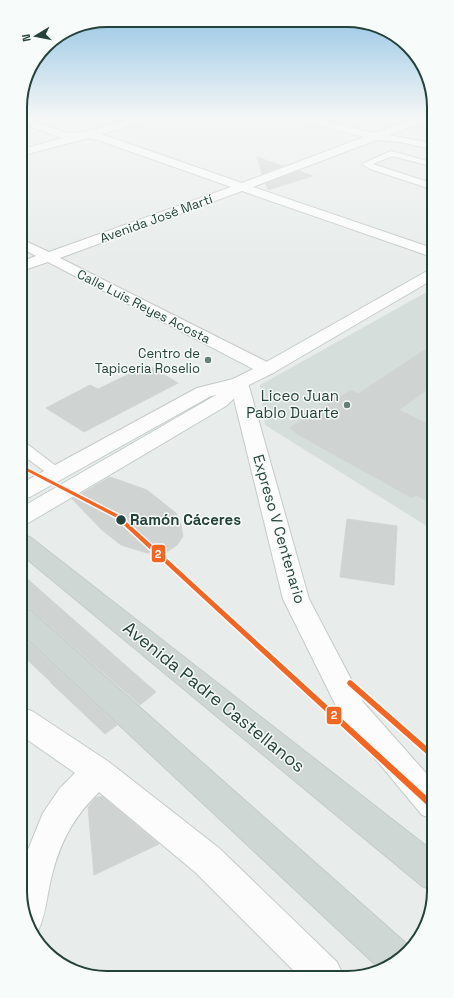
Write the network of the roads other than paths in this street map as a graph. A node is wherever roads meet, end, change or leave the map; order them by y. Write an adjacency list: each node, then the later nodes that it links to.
1 (180, 165): 5 (street)
2 (302, 165): 5 (street, Avenida José Martí)
3 (367, 165): 4 (lane)
4 (427, 185)
5 (241, 187): 7 (street); 8 (street, Avenida José Martí)
6 (27, 246): 8 (street, Calle Luis Reyes Acosta)
7 (427, 251)
8 (48, 257): 9 (street, Avenida José Martí); 11 (street, Calle Luis Reyes Acosta)
9 (27, 265)
10 (427, 277): 11 (street)
11 (267, 369): 12 (street)
12 (239, 383): 14 (street); 16 (street); 21 (street, Expreso V Centenario)
13 (27, 451): 14 (lane)
14 (56, 473): 15 (street)
15 (27, 489)
16 (27, 514)
17 (27, 547): 22 (main road, Avenida Padre Castellanos)
18 (27, 623): 24 (main road)
19 (27, 723): 20 (street)
20 (98, 772): 23 (street); 25 (street)
21 (427, 796)
22 (427, 868)
23 (29, 905)
24 (393, 956)
25 (320, 971)

